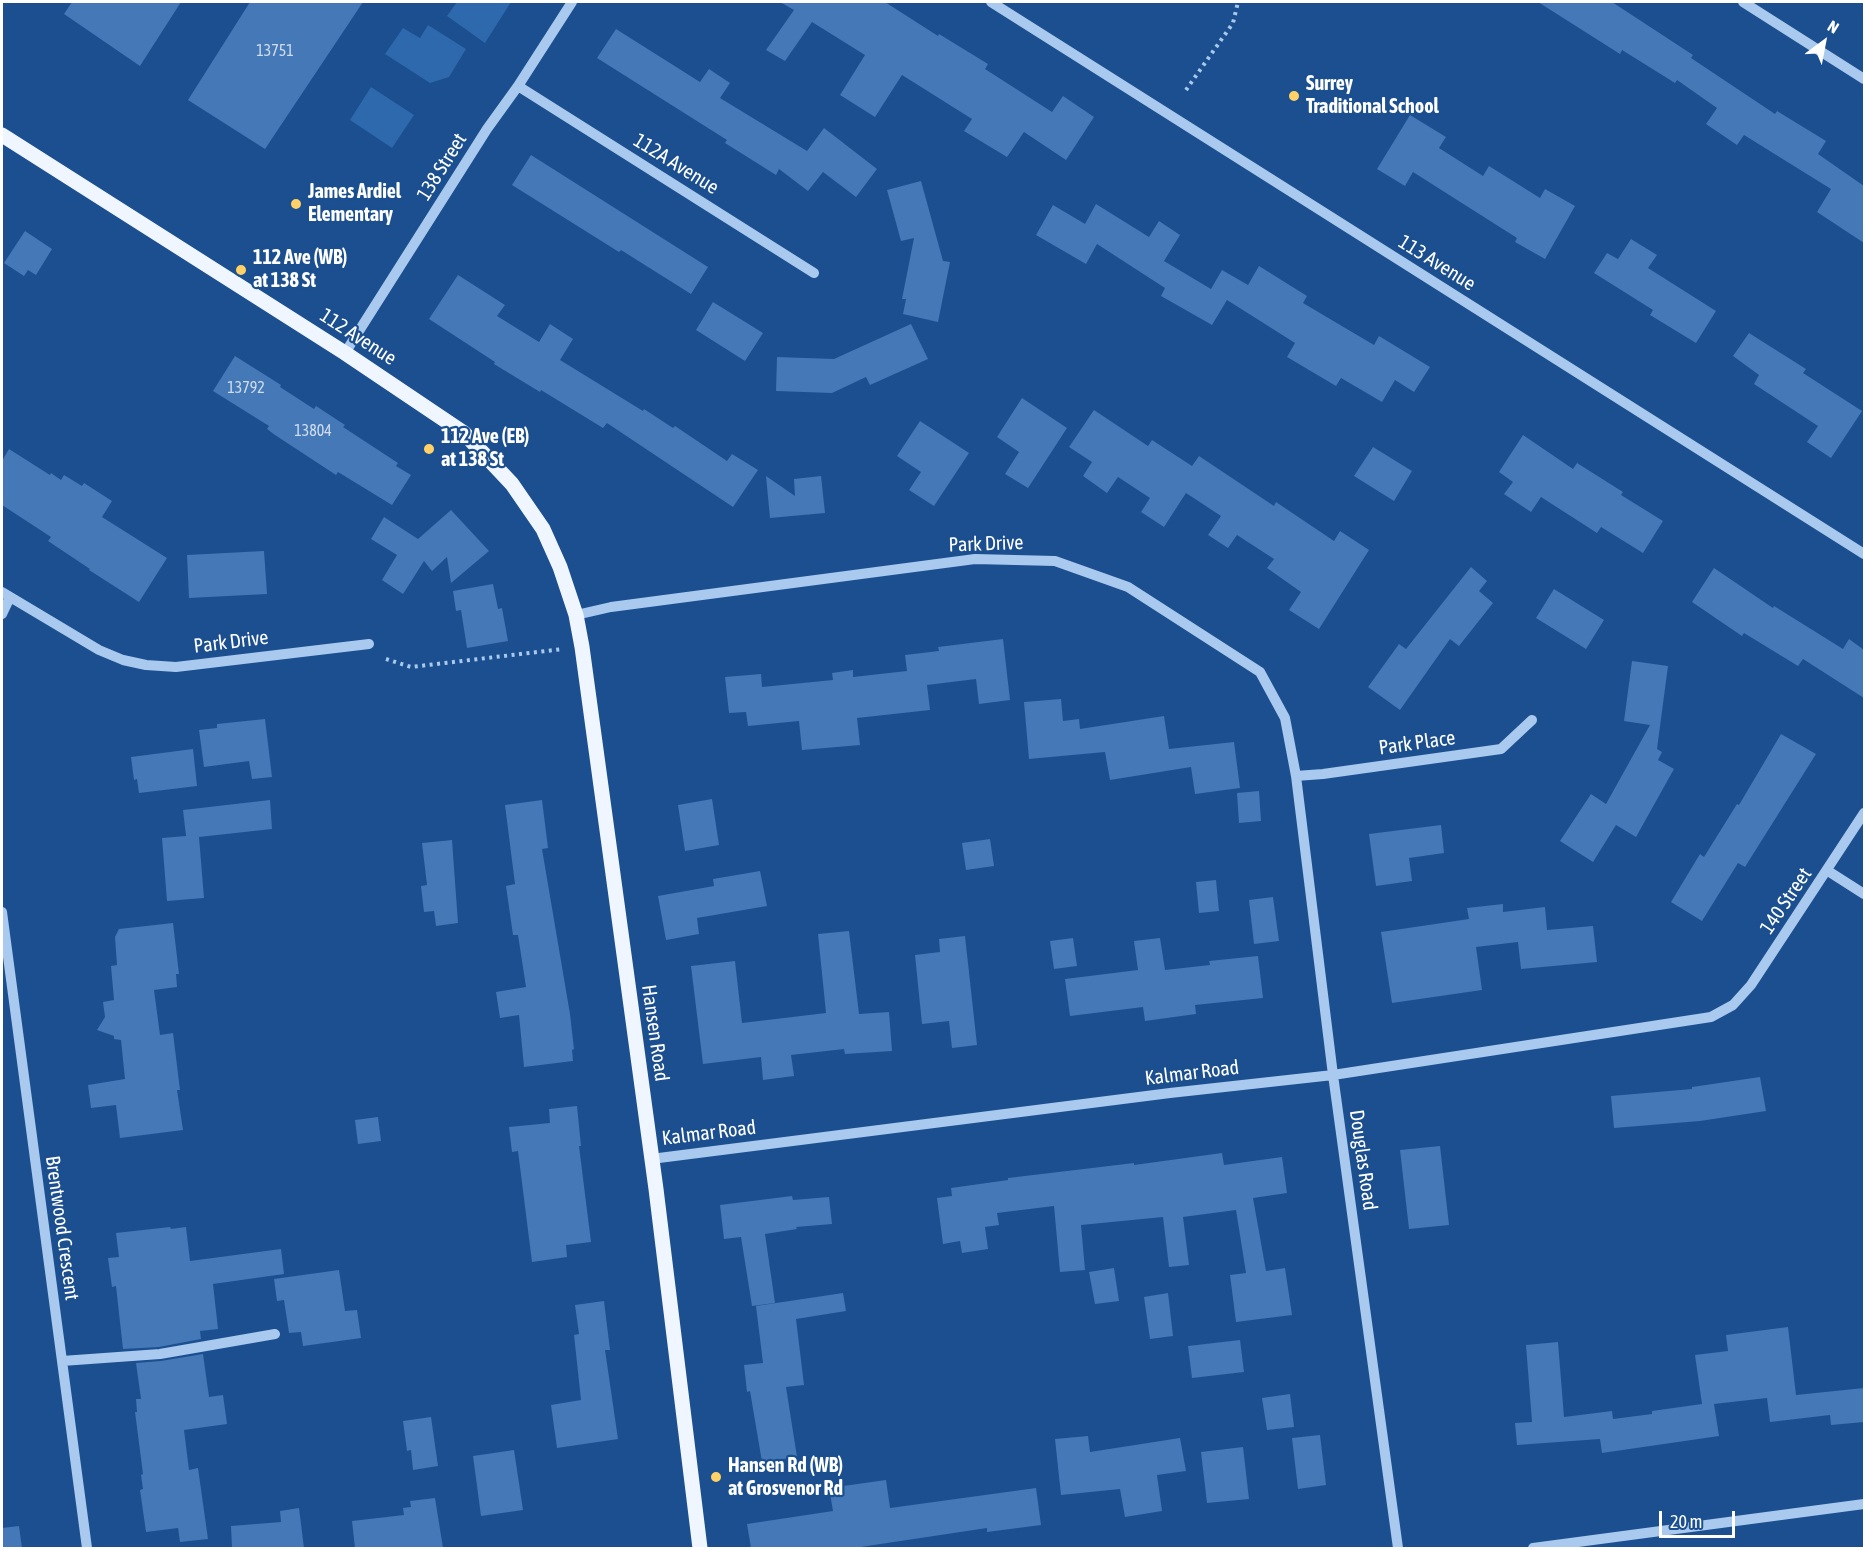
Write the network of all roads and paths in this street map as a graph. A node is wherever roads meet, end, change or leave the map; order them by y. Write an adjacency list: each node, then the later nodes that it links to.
1 (572, 2): 6 (street, 138 Street)
2 (991, 2): 12 (street, 113 Avenue)
3 (1238, 2): 7 (path)
4 (1743, 2): 5 (street)
5 (1864, 79)
6 (518, 86): 9 (street, 112A Avenue); 10 (street, 138 Street)
7 (1186, 90)
8 (2, 135): 10 (main road, 112 Avenue)
9 (814, 273)
10 (345, 353): 11 (main road, 112 Avenue)
11 (543, 529): 15 (main road, Hansen Road)
12 (1864, 554)
13 (6, 594): 14 (street); 16 (street, Park Drive)
14 (2, 614)
15 (576, 615): 17 (main road, Hansen Road); 20 (street, Park Drive)
16 (369, 644)
17 (582, 647): 18 (path); 27 (main road, Hansen Road)
18 (386, 659)
19 (1532, 720): 20 (street, Park Place)
20 (1296, 776): 26 (street, Douglas Road)
21 (1864, 813): 22 (street, 140 Street)
22 (1828, 871): 23 (street); 25 (street, 140 Street)
23 (1864, 894)
24 (2, 919): 29 (street, Brentwood Crescent)
25 (1733, 1005): 26 (street, Kalmar Road)
26 (1333, 1075): 27 (street, Kalmar Road); 33 (street, Douglas Road)
27 (651, 1159): 32 (main road, Hansen Road)
28 (275, 1334): 29 (street)
29 (62, 1361): 31 (street, Brentwood Crescent)
30 (1864, 1504): 34 (street)
31 (87, 1548)
32 (699, 1548)
33 (1398, 1548)
34 (1533, 1548)

